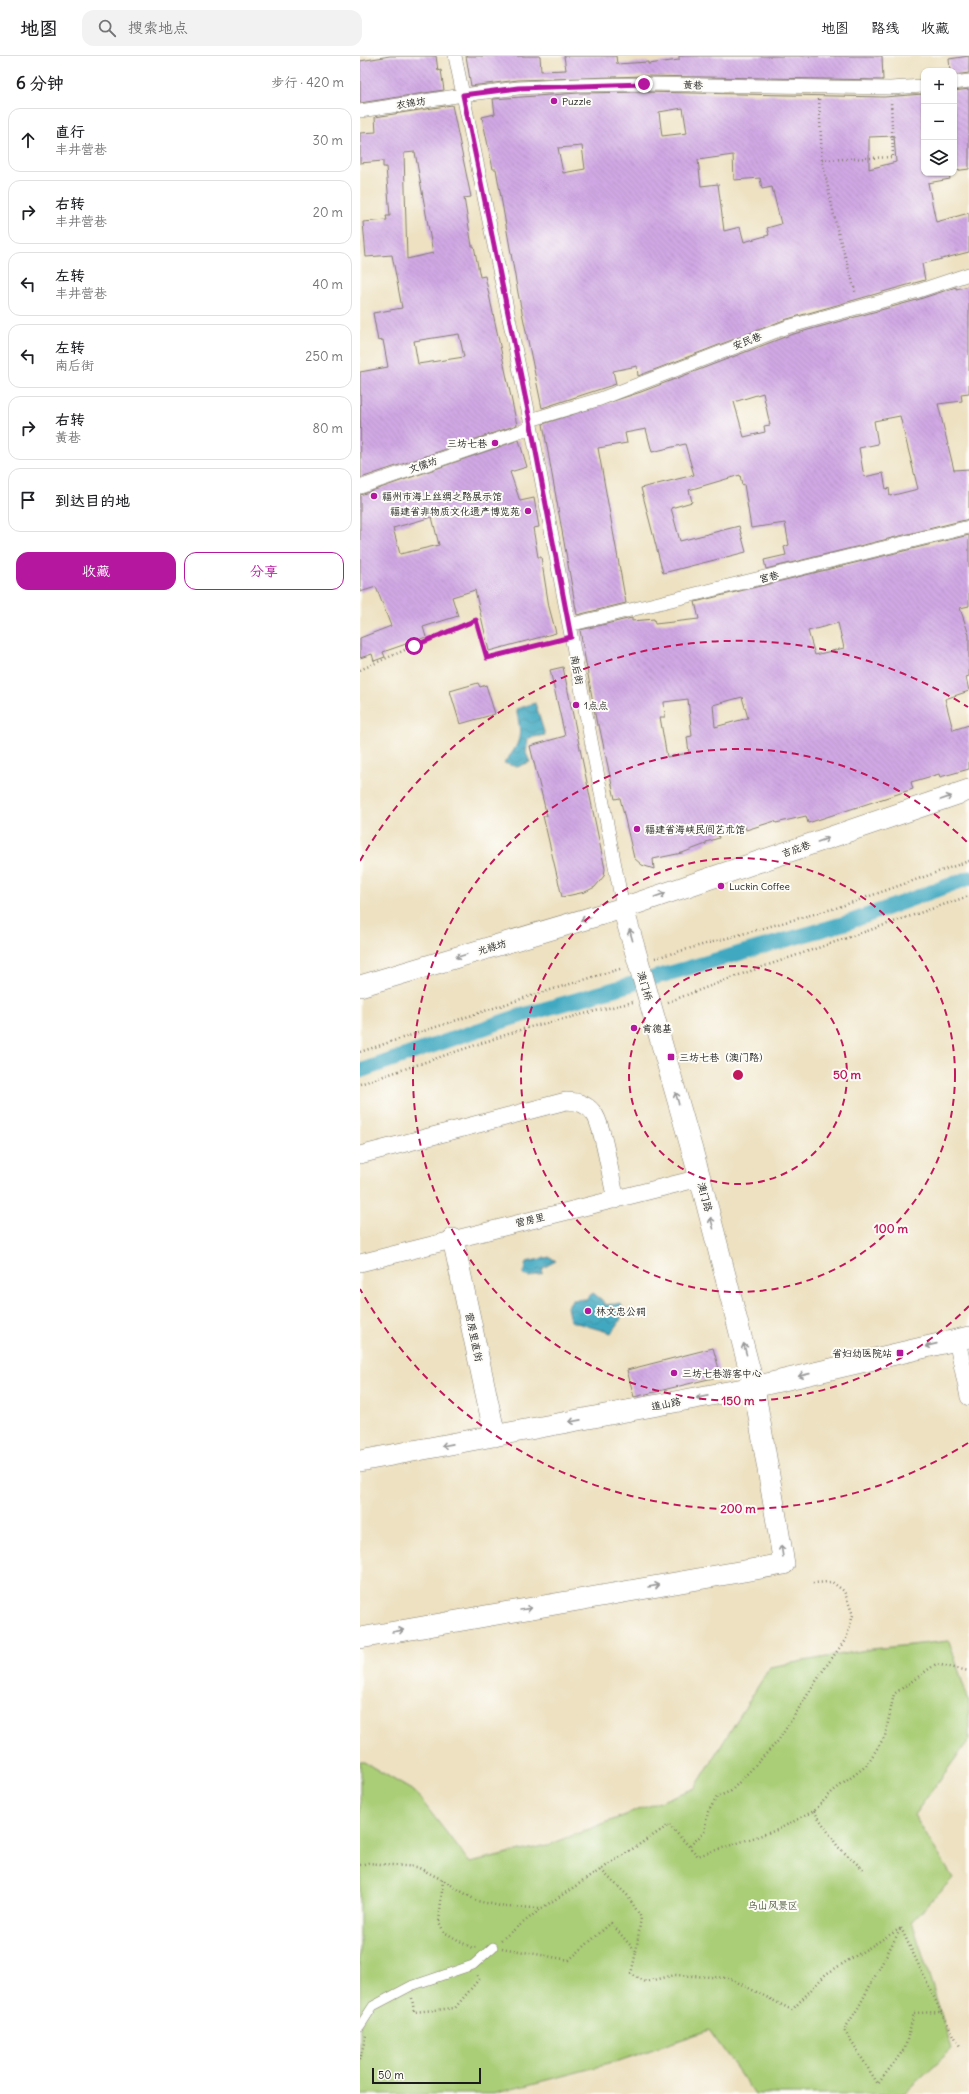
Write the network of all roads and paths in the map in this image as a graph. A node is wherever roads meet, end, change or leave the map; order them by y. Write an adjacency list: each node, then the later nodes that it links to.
1 (455, 56): 7 (street, 南后街)
2 (969, 81): 3 (street)
3 (957, 83)
4 (921, 86): 6 (street, 黄巷)
5 (818, 87): 6 (street, 黄巷); 7 (street, 黄巷); 9 (path)
6 (890, 88): 9 (path)
7 (463, 95): 8 (street, 衣锦坊); 12 (street, 南后街)
8 (360, 112)
9 (822, 160): 11 (path)
10 (969, 274): 11 (street, 安民巷)
11 (859, 306): 12 (street, 安民巷)
12 (531, 424): 13 (street, 文儒坊); 15 (street, 南后街)
13 (360, 487)
14 (969, 527): 15 (street, 宫巷)
15 (570, 631): 16 (path); 20 (street, 南后街)
16 (360, 670)
17 (969, 790): 20 (street, 吉庇巷, one-way to 17)
18 (969, 861): 21 (path)
19 (969, 896): 23 (path)
20 (623, 908): 21 (street, one-way to 20); 22 (street, 光禄坊, one-way to 22)
21 (639, 963): 23 (street, 澳门桥); 24 (path)
22 (360, 986)
23 (652, 1008): 25 (path); 27 (street, 澳门路, one-way to 23)
24 (360, 1052)
25 (360, 1084)
26 (360, 1155): 28 (street)
27 (700, 1178): 28 (street, 营房里); 32 (street, 澳门路, one-way to 27)
28 (616, 1200): 29 (street, 营房里)
29 (453, 1239): 30 (street, 营房里); 34 (street, 营房里直街)
30 (360, 1263)
31 (963, 1338): 32 (street, 道山路, one-way to 32); 33 (street)
32 (754, 1387): 34 (street, 道山路, one-way to 34); 37 (street, 澳门路, one-way to 32)
33 (969, 1398)
34 (495, 1436): 35 (street, 道山路, one-way to 35)
35 (360, 1461)
36 (812, 1583): 40 (path)
37 (360, 1638)
38 (969, 1671): 39 (path)
39 (814, 1811): 40 (path); 43 (path)
40 (690, 1846): 42 (path)
41 (360, 1865): 44 (path)
42 (601, 1870): 45 (path); 48 (path)
43 (865, 1871)
44 (443, 1880): 45 (path); 47 (path)
45 (542, 1908): 47 (path)
46 (901, 1928): 48 (path); 51 (path); 51 (path)
47 (493, 1947): 48 (path); 49 (lane)
48 (636, 1952)
49 (473, 1965): 50 (lane); 50 (path)
50 (410, 1986): 52 (lane)
51 (941, 2012): 53 (path)
52 (360, 2026)
53 (961, 2048)

